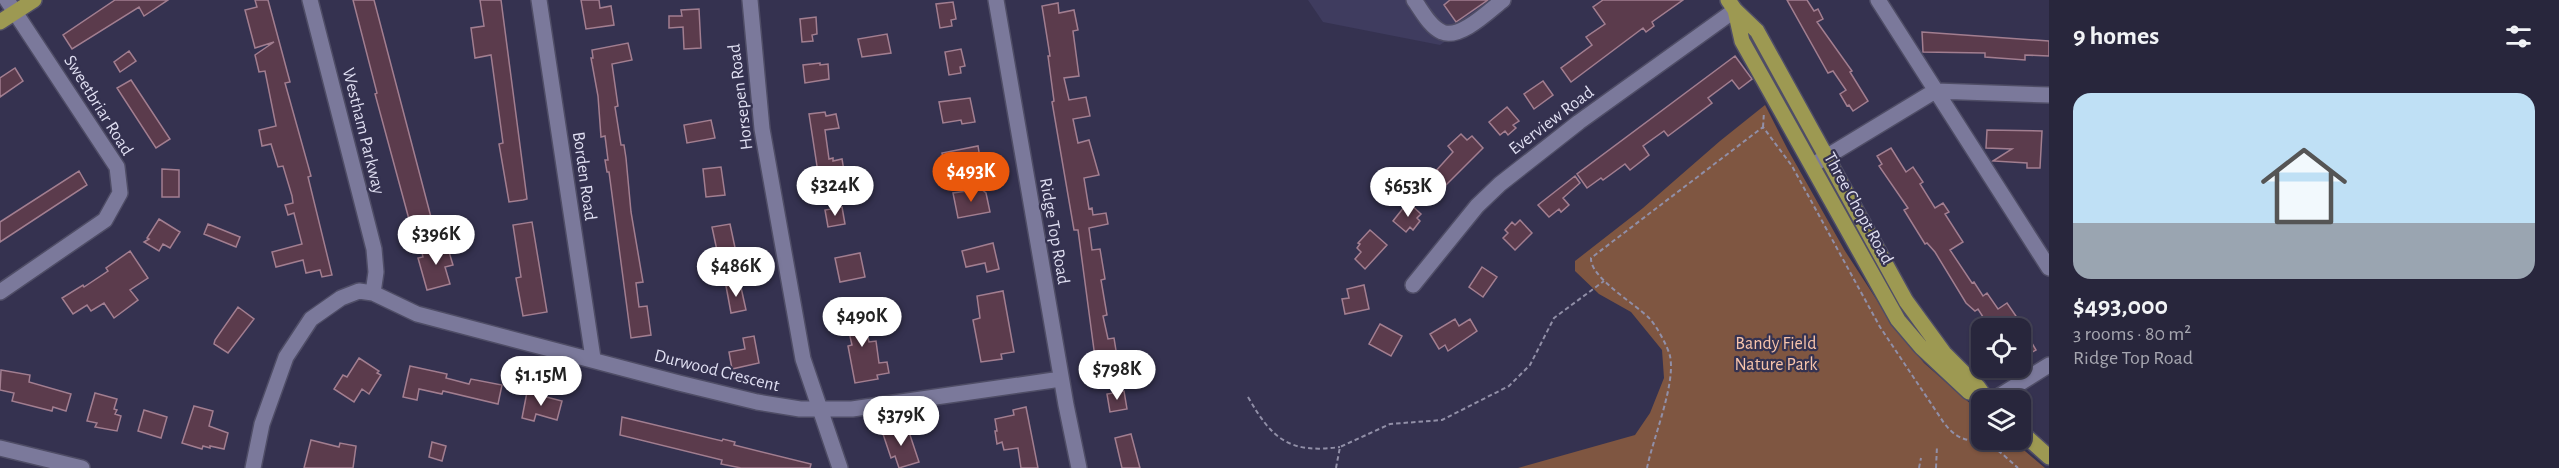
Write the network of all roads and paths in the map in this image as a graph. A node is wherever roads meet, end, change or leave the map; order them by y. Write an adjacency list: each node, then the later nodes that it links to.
1 (34, 0): 10 (main road)
2 (310, 0): 19 (street, Westham Parkway)
3 (539, 0): 20 (street, Borden Road)
4 (750, 0): 27 (street, Horsepen Road)
5 (996, 0): 22 (street, Ridge Top Road)
6 (1414, 0): 7 (street)
7 (1503, 0)
8 (1878, 0): 12 (street)
9 (1732, 5): 14 (main road, Three Chopt Road); 17 (street, Everview Road)
10 (11, 6): 11 (main road); 18 (street, Sweetbriar Road)
11 (0, 22)
12 (1935, 91): 13 (street); 14 (street); 15 (street)
13 (2049, 95)
14 (1820, 161): 23 (main road, Three Chopt Road); 25 (main road, Three Chopt Road)
15 (2049, 268)
16 (1604, 281): 30 (path); 39 (path); 42 (path)
17 (1413, 285)
18 (0, 292)
19 (373, 293): 20 (street, Durwood Crescent); 35 (street)
20 (593, 358): 27 (street, Durwood Crescent)
21 (2049, 365): 24 (street)
22 (1061, 379): 27 (street, Durwood Crescent); 37 (street, Ridge Top Road)
23 (1979, 390)
24 (2009, 390)
25 (1971, 392)
26 (1248, 397): 30 (path)
27 (819, 409): 36 (street, Horsepen Road)
28 (2031, 441): 32 (main road)
29 (1936, 446): 41 (path)
30 (1340, 447): 38 (path)
31 (0, 448): 34 (street)
32 (2049, 457)
33 (1921, 458): 40 (path)
34 (82, 468)
35 (253, 468)
36 (840, 468)
37 (1079, 468)
38 (1336, 468)
39 (1647, 468)
40 (1919, 468)
41 (1936, 468)
42 (2018, 468)

